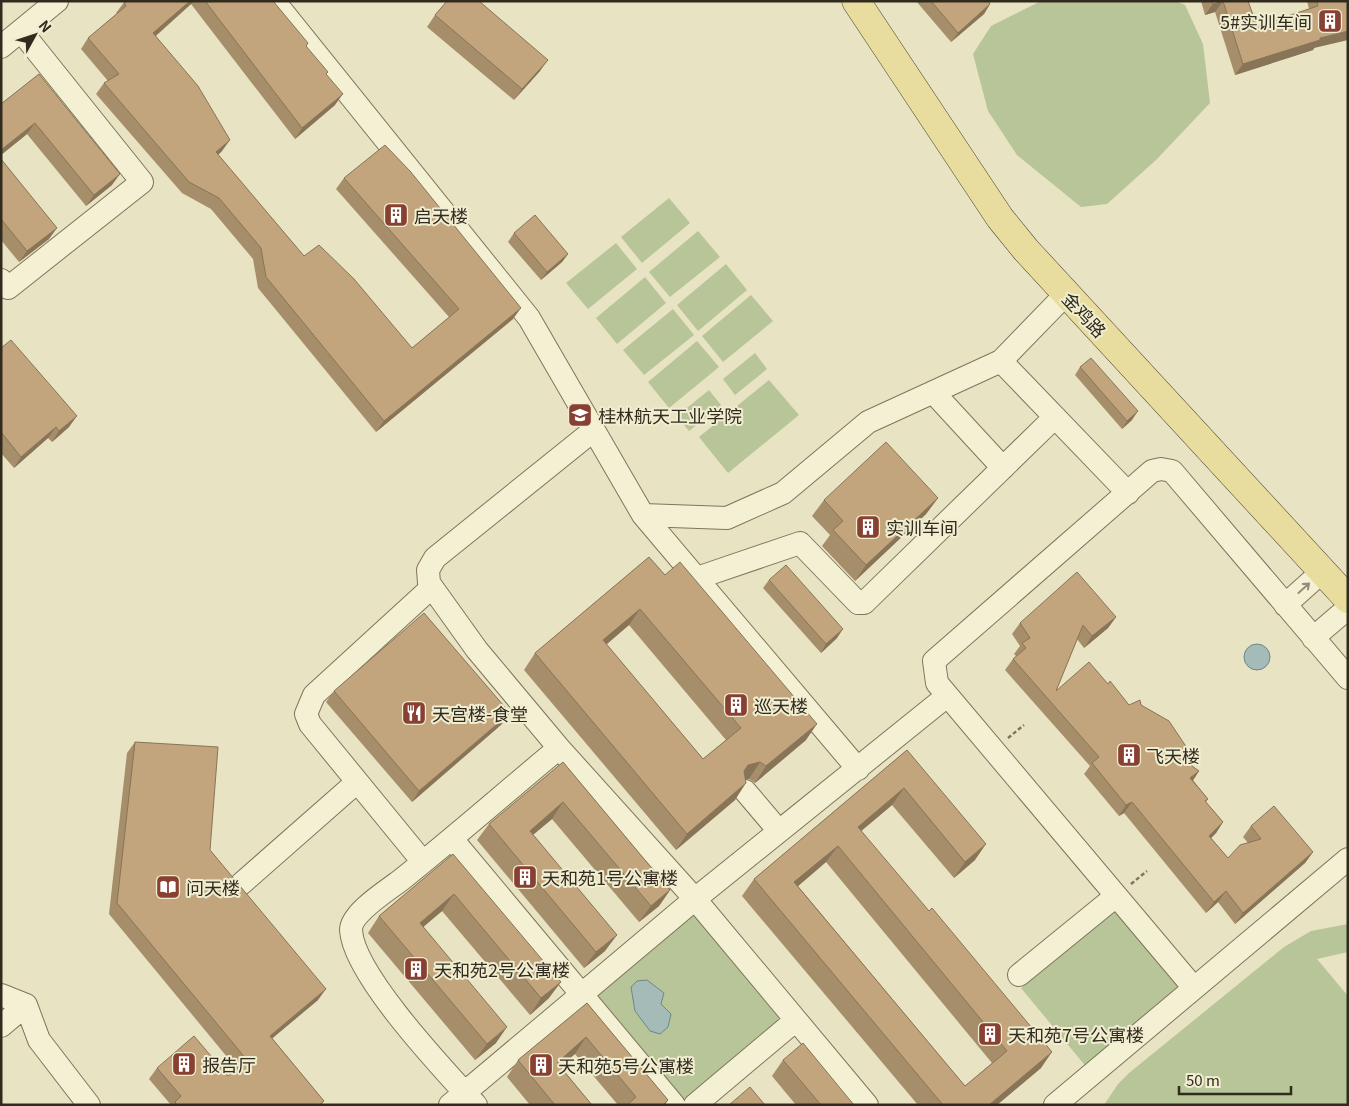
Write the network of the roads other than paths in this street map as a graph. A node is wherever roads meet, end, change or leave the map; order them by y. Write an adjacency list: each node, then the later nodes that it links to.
1 (57, 1): 4 (lane)
2 (274, 1): 11 (lane)
3 (856, 1): 7 (main road, 金鸡路)
4 (21, 31): 5 (lane); 6 (lane)
5 (1, 47)
6 (1, 280)
7 (1066, 294): 8 (lane); 15 (main road, 金鸡路)
8 (1000, 361): 9 (lane); 10 (lane)
9 (933, 392): 12 (lane); 14 (lane)
10 (1055, 417): 12 (lane); 13 (lane)
11 (594, 430): 14 (lane); 17 (lane)
12 (1003, 468): 16 (lane)
13 (1128, 493): 20 (lane); 22 (lane)
14 (643, 515): 16 (lane)
15 (1323, 571): 18 (main road, 金鸡路); 20 (lane, one-way to 15)
16 (697, 578): 24 (lane)
17 (431, 588): 23 (lane); 25 (lane)
18 (1348, 599)
19 (1348, 608): 20 (lane)
20 (1297, 623): 21 (lane)
21 (1348, 678)
22 (948, 696): 24 (lane); 32 (lane)
23 (559, 748): 28 (lane); 33 (lane)
24 (858, 769): 27 (lane)
25 (357, 782): 30 (lane); 31 (lane)
26 (745, 791): 27 (lane)
27 (779, 831): 33 (lane)
28 (452, 839): 30 (lane); 37 (lane)
29 (1348, 859): 35 (lane)
30 (424, 862): 41 (lane)
31 (241, 884)
32 (1116, 896): 34 (lane); 35 (lane)
33 (695, 899): 37 (lane); 39 (lane)
34 (1019, 974)
35 (1194, 988): 46 (lane)
36 (1, 995): 38 (lane)
37 (582, 995): 41 (lane); 43 (lane)
38 (26, 1005): 40 (lane); 42 (lane)
39 (796, 1020): 44 (lane); 45 (lane)
40 (1, 1026)
41 (464, 1101)
42 (89, 1105)
43 (674, 1105)
44 (695, 1105)
45 (867, 1105)
46 (1055, 1105)

